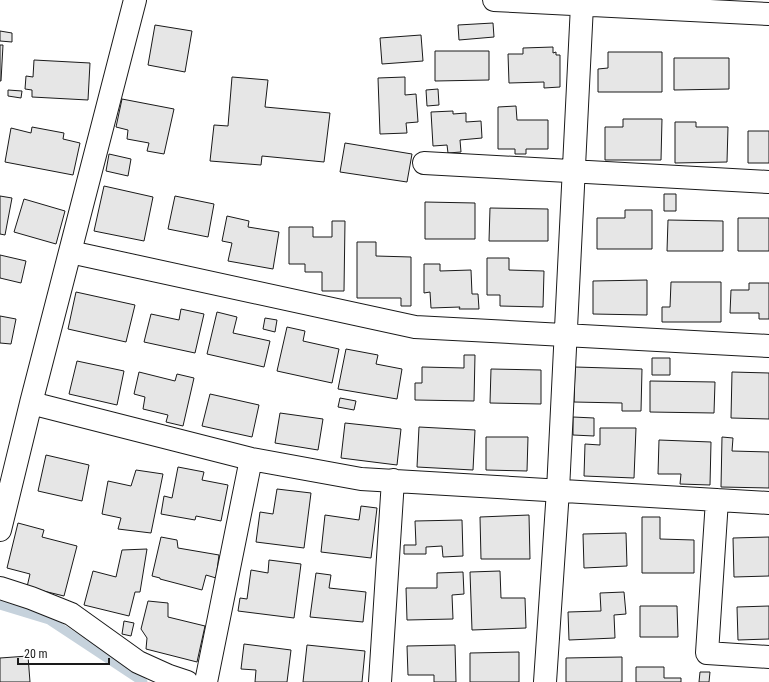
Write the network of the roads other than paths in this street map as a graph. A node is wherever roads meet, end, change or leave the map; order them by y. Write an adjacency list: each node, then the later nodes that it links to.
1 (135, 0): 9 (street)
2 (494, 0): 4 (street)
3 (645, 4): 4 (street); 5 (street)
4 (582, 5): 7 (street)
5 (769, 14)
6 (424, 163): 7 (street)
7 (574, 172): 8 (street); 10 (street)
8 (769, 182)
9 (70, 252): 10 (street); 12 (street)
10 (566, 335): 11 (street); 16 (street)
11 (769, 346)
12 (31, 402): 13 (street); 14 (street)
13 (251, 459): 15 (street); 23 (street)
14 (6, 474): 19 (street)
15 (394, 480): 16 (street); 24 (street)
16 (558, 490): 17 (street); 25 (street)
17 (717, 500): 18 (street); 21 (street)
18 (769, 503)
19 (0, 530)
20 (0, 588): 22 (street)
21 (769, 657)
22 (187, 682)
23 (206, 682)
24 (380, 682)
25 (545, 682)

